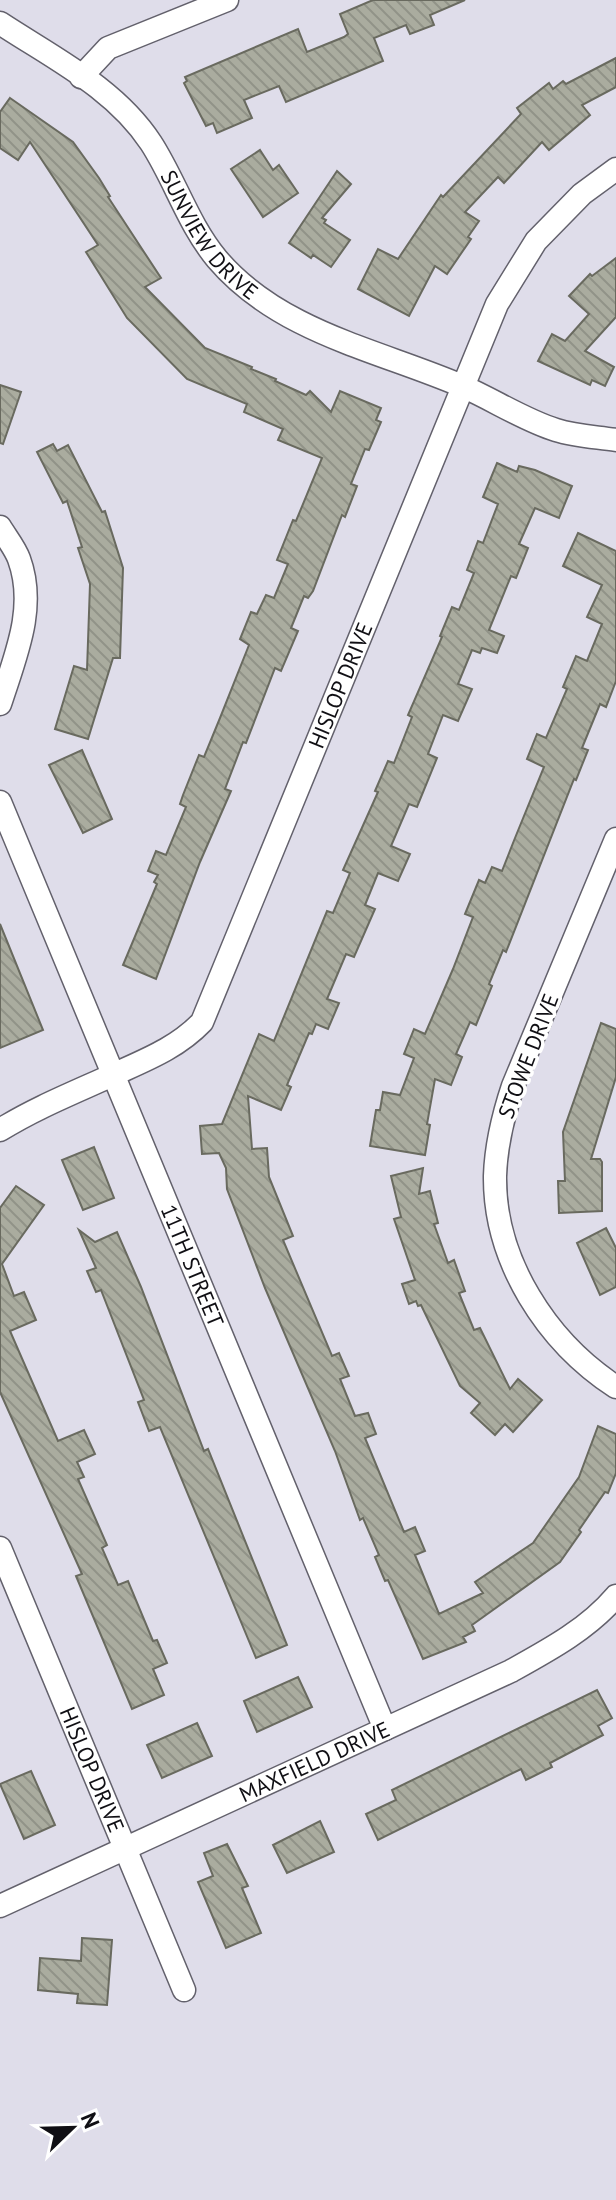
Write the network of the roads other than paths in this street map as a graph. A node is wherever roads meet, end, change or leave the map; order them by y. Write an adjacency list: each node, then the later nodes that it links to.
1 (227, 0): 3 (street)
2 (0, 23): 3 (street, SUNVIEW DRIVE)
3 (81, 77): 5 (street, SUNVIEW DRIVE)
4 (616, 169): 5 (street, HISLOP DRIVE)
5 (462, 386): 6 (street, SUNVIEW DRIVE); 11 (street, HISLOP DRIVE)
6 (616, 440)
7 (0, 527): 8 (street)
8 (0, 704)
9 (0, 802): 11 (street, 11TH STREET)
10 (616, 839): 13 (street, STOWE DRIVE)
11 (114, 1074): 12 (street, HISLOP DRIVE); 16 (street, 11TH STREET)
12 (0, 1130)
13 (616, 1387)
14 (0, 1548): 17 (street, HISLOP DRIVE)
15 (616, 1596): 16 (street, MAXFIELD DRIVE)
16 (385, 1729): 17 (street, MAXFIELD DRIVE)
17 (125, 1847): 18 (street, MAXFIELD DRIVE); 19 (street, HISLOP DRIVE)
18 (0, 1906)
19 (184, 1990)

